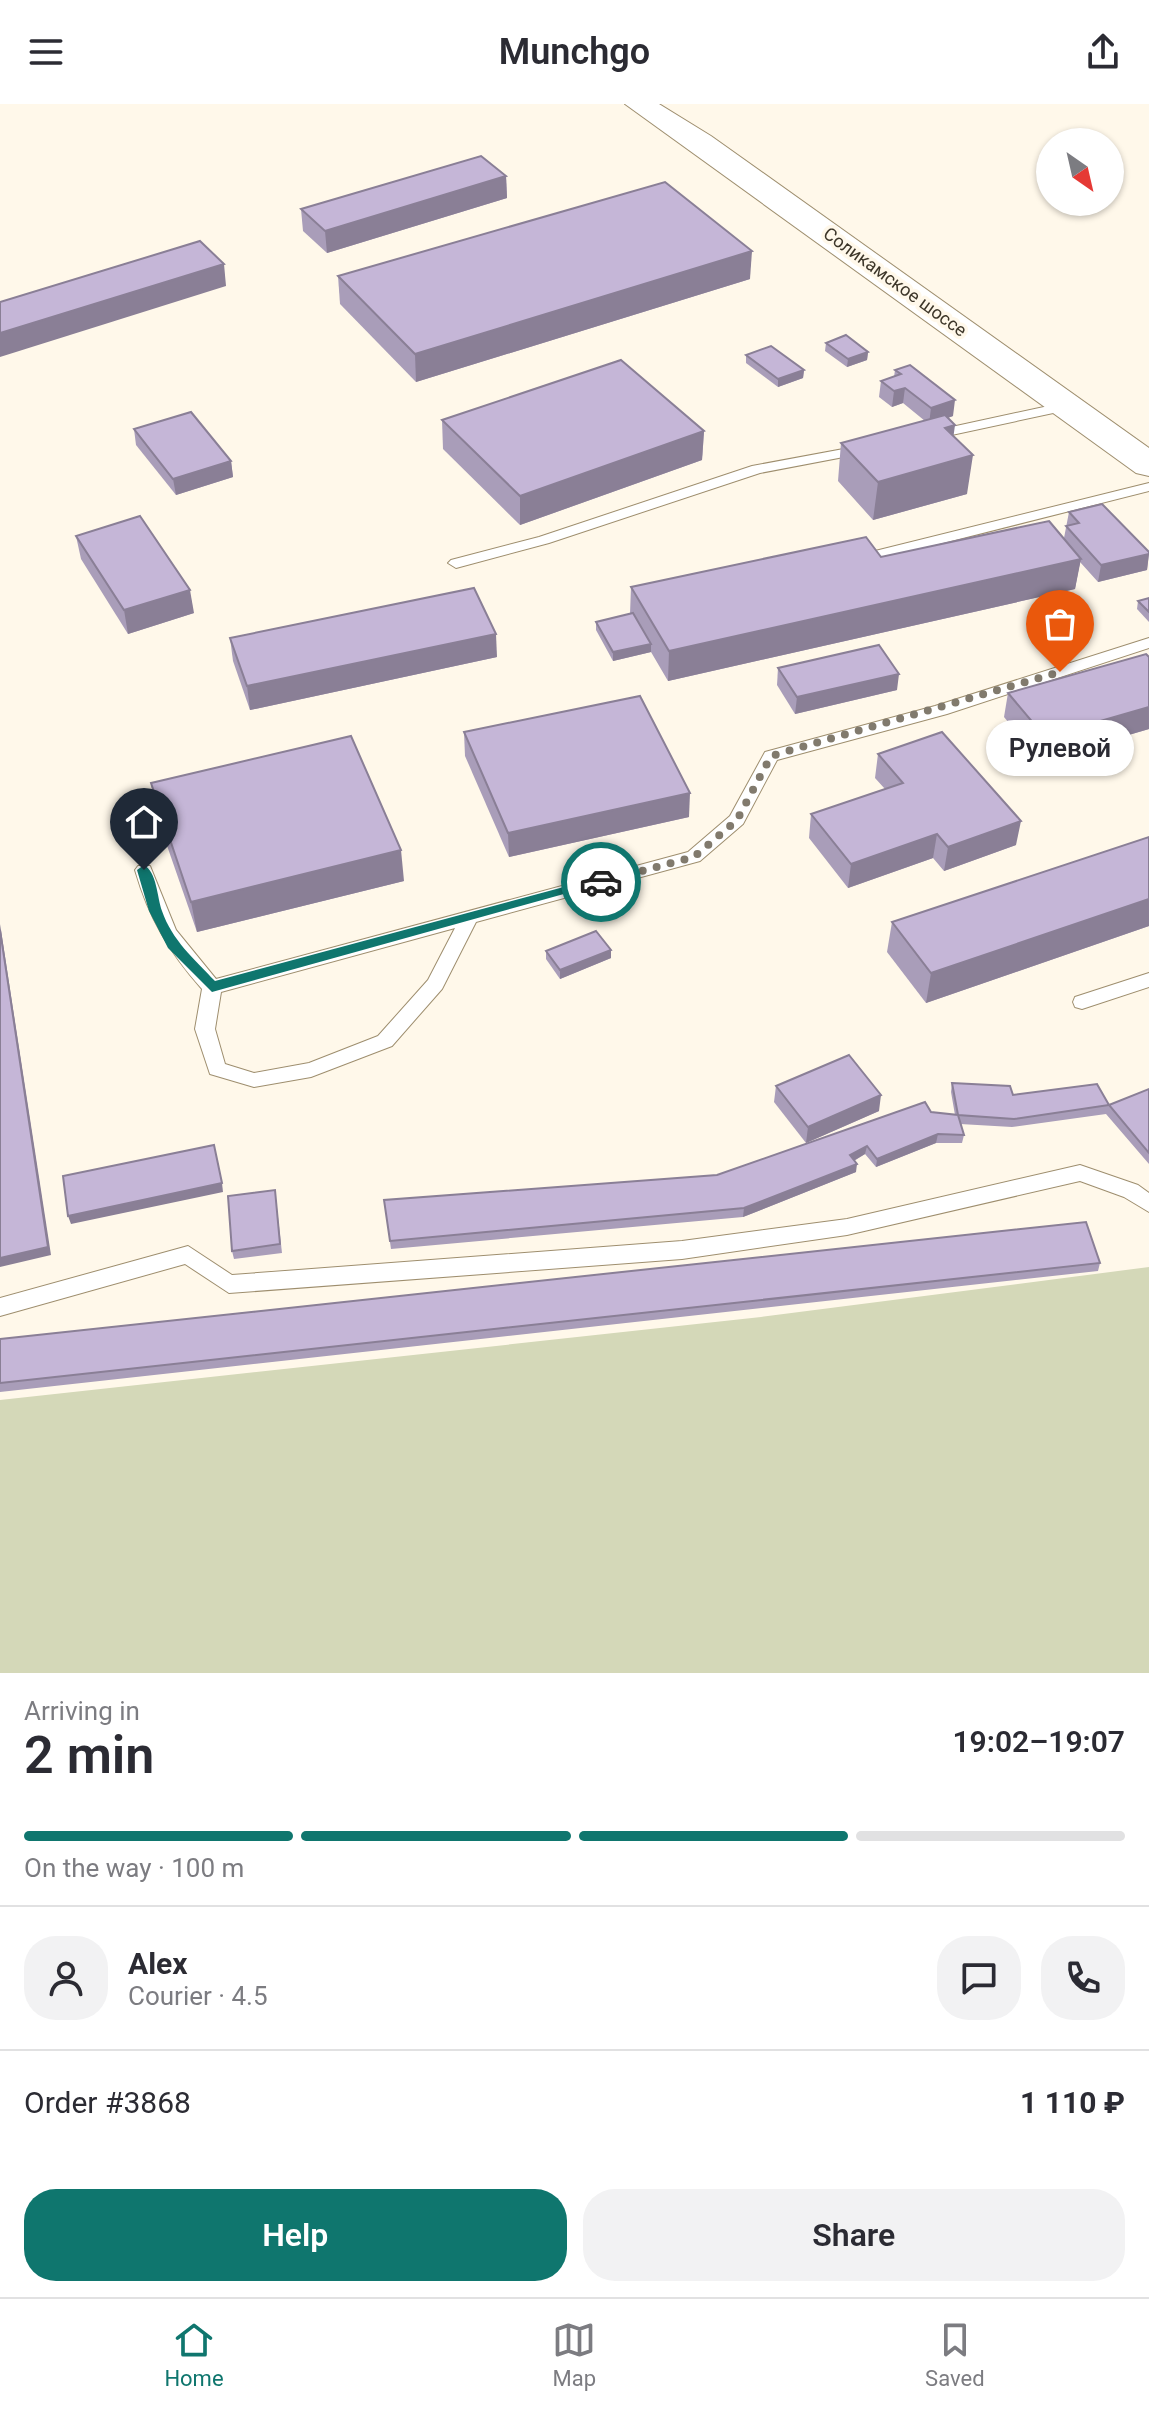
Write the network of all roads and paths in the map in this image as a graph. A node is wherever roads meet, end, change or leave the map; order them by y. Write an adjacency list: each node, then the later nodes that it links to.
1 (639, 104): 2 (highway, Соликамское шоссе)
2 (1067, 406): 3 (lane); 5 (highway, Соликамское шоссе)
3 (924, 437)
4 (879, 446): 8 (lane)
5 (1149, 465)
6 (1149, 487): 7 (lane)
7 (872, 556)
8 (456, 563)
9 (1149, 643): 11 (lane)
10 (144, 870): 13 (lane)
11 (469, 918): 13 (lane); 13 (lane)
12 (1149, 980): 14 (lane)
13 (212, 987)
14 (1082, 1002)
15 (1149, 1204): 16 (lane)
16 (0, 1307)

